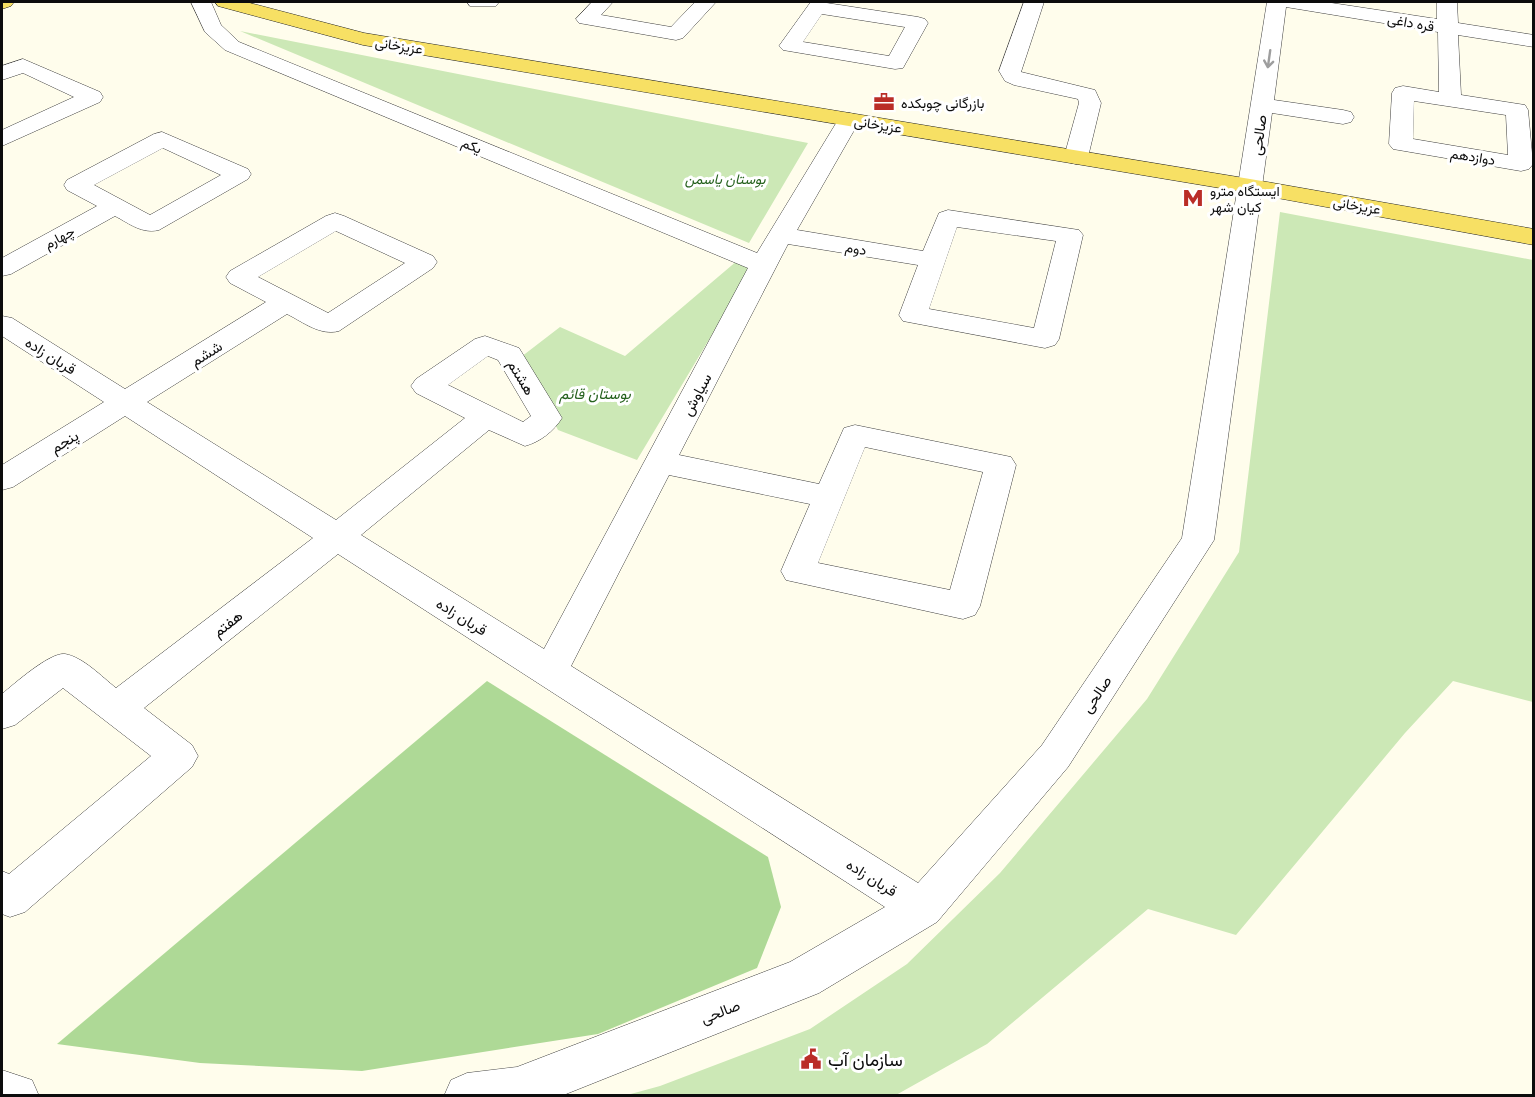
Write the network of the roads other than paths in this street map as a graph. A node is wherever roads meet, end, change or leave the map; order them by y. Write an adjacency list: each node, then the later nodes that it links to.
1 (201, 2): 26 (street, یکم)
2 (225, 2): 18 (main road, عزیزخانی)
3 (477, 2): 4 (street)
4 (489, 2)
5 (603, 2): 6 (street)
6 (706, 2)
7 (1034, 2): 20 (street)
8 (1277, 2): 16 (street, صالحی, one-way to 16)
9 (1290, 2): 12 (street, قره داغی)
10 (1447, 2): 12 (street)
11 (861, 8): 11 (street)
12 (1449, 29): 13 (street, قره داغی); 15 (street)
13 (1533, 41)
14 (2, 74): 19 (street)
15 (1450, 100): 15 (street, دوازدهم)
16 (1262, 105): 17 (street); 21 (street, صالحی)
17 (1343, 117)
18 (849, 120): 20 (main road, عزیزخانی); 23 (street, سیاوش)
19 (2, 139)
20 (1076, 158): 21 (main road, عزیزخانی)
21 (1250, 186): 24 (main road, عزیزخانی); 40 (street, صالحی)
22 (116, 206): 22 (street); 27 (street, چهارم)
23 (781, 235): 25 (street, دوم); 26 (street, سیاوش)
24 (1533, 237)
25 (932, 260): 25 (street)
26 (763, 265): 32 (street, سیاوش)
27 (2, 268)
28 (286, 302): 28 (street); 30 (street, ششم)
29 (2, 324): 30 (street, قربان زاده)
30 (126, 403): 33 (street, پنجم); 35 (street, قربان زاده)
31 (487, 416): 35 (street)
32 (660, 462): 34 (street); 36 (street, سیاوش)
33 (2, 479)
34 (830, 497): 34 (street)
35 (338, 537): 36 (street, قربان زاده); 37 (street, هفتم)
36 (550, 672): 40 (street, قربان زاده)
37 (116, 709): 38 (street); 39 (street)
38 (2, 714)
39 (2, 890)
40 (922, 908): 42 (street, صالحی)
41 (2, 1093): 43 (street)
42 (514, 1093): 44 (street, صالحی)
43 (16, 1095)
44 (466, 1095)

